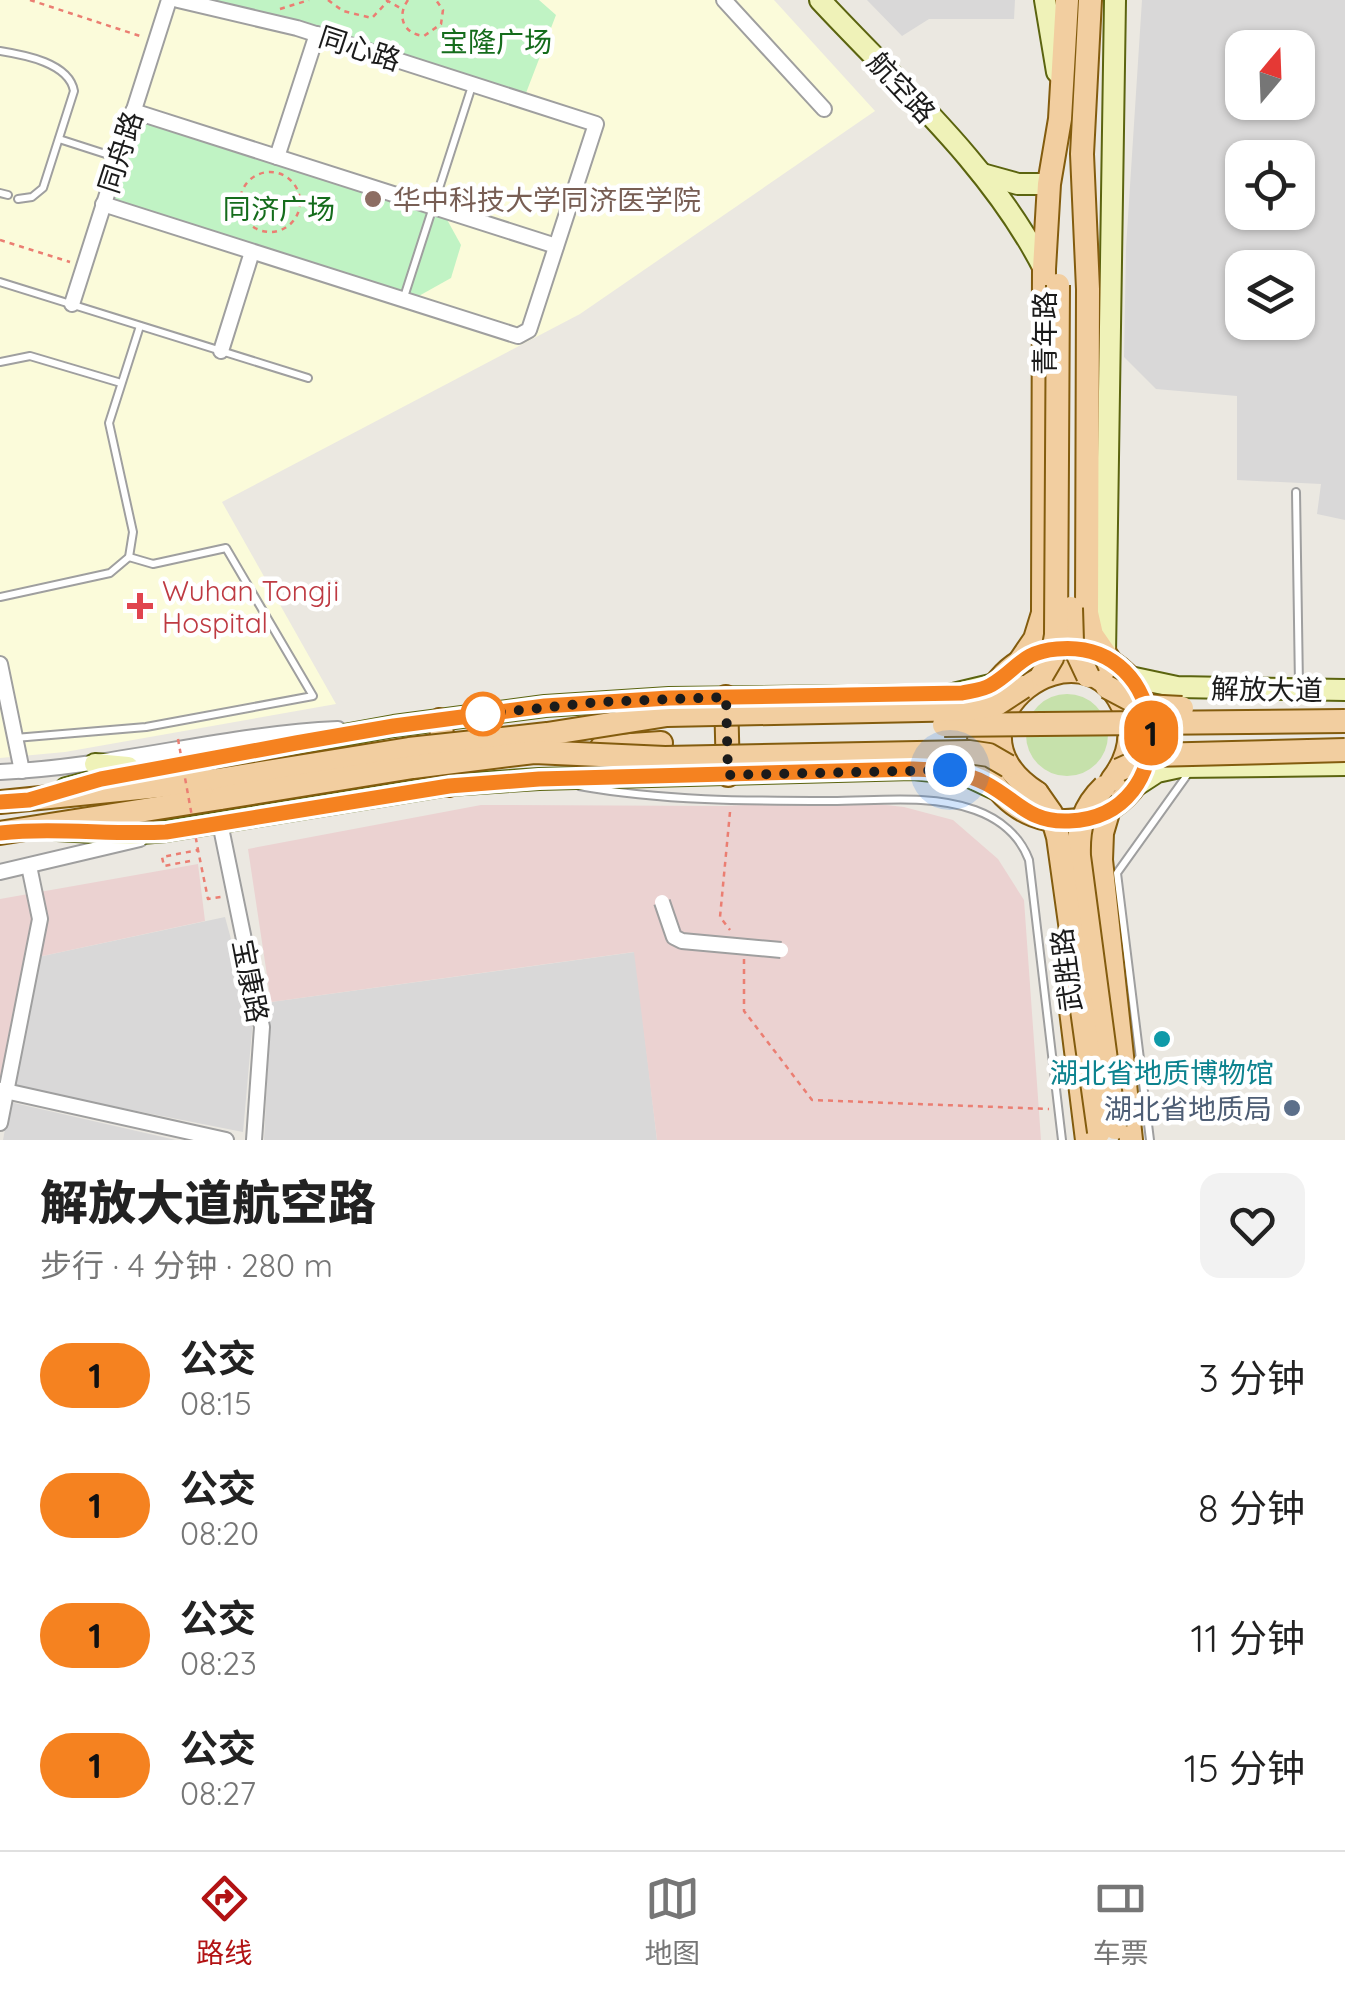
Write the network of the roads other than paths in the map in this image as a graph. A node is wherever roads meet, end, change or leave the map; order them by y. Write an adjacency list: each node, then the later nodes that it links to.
1 (168, 0): 14 (street, 同舟路)
2 (178, 0): 9 (street, 同心路)
3 (724, 0): 12 (street)
4 (820, 0): 19 (main road, 航空路)
5 (1046, 0): 13 (main road)
6 (1066, 0): 13 (main road, 青年路)
7 (1090, 0): 16 (main road, 青年路)
8 (1115, 0): 38 (main road)
9 (317, 34): 11 (street, 同心路); 17 (street)
10 (0, 51): 15 (lane)
11 (472, 84): 23 (lane); 24 (street, 同心路)
12 (824, 109)
13 (1060, 109): 20 (main road, 青年路); 26 (main road)
14 (133, 111): 17 (street); 18 (street, 同舟路)
15 (60, 139): 18 (lane); 21 (lane)
16 (1082, 154): 26 (main road); 38 (main road, 青年路)
17 (277, 157): 23 (street)
18 (118, 158): 22 (street, 同舟路)
19 (982, 174): 20 (main road); 26 (main road, 航空路)
20 (1049, 184): 26 (main road, 青年路)
21 (18, 198)
22 (103, 204): 25 (street); 29 (street, 同舟路)
23 (433, 207): 24 (street); 28 (lane)
24 (556, 246): 28 (street)
25 (252, 252): 28 (street); 31 (street)
26 (1058, 280): 39 (main road, 青年路); 42 (main road, bridge); 43 (main road, bridge)
27 (0, 282): 29 (lane)
28 (403, 300)
29 (72, 304): 30 (lane)
30 (140, 326): 31 (lane); 34 (lane)
31 (221, 351): 33 (lane)
32 (0, 362): 34 (lane)
33 (308, 378)
34 (121, 383): 36 (lane)
35 (1296, 492): 45 (lane)
36 (129, 556): 37 (lane); 53 (lane)
37 (0, 597)
38 (1108, 657): 39 (main road); 41 (main road)
39 (1020, 661): 44 (main road)
40 (0, 664): 53 (street)
41 (1130, 678): 45 (main road, 解放大道); 64 (main road)
42 (1032, 681): 43 (main road); 54 (main road, bridge); 57 (main road, bridge)
43 (1098, 681): 48 (main road, bridge); 64 (main road, bridge)
44 (995, 684): 47 (main road); 68 (main road)
45 (1300, 690): 46 (main road, 解放大道)
46 (1345, 690)
47 (726, 697): 49 (main road); 63 (main road)
48 (1345, 707)
49 (440, 720): 51 (main road); 66 (main road)
50 (1345, 721): 54 (main road, bridge)
51 (394, 726): 56 (street); 60 (main road)
52 (1345, 735): 54 (main road, bridge)
53 (15, 738): 62 (street)
54 (540, 743): 57 (main road, bridge); 67 (main road, bridge)
55 (1345, 750): 64 (main road, bridge)
56 (94, 764): 60 (main road); 62 (street)
57 (1008, 766): 83 (main road, bridge)
58 (1345, 766): 59 (main road)
59 (1193, 767): 64 (main road); 87 (lane)
60 (154, 769): 69 (main road)
61 (0, 772): 62 (street)
62 (22, 772)
63 (728, 775): 65 (main road); 68 (main road)
64 (1127, 778): 72 (main road); 83 (main road, bridge)
65 (539, 779): 66 (main road); 86 (lane)
66 (449, 786): 73 (main road)
67 (219, 789): 69 (main road); 74 (main road)
68 (999, 791): 71 (main road)
69 (29, 800): 70 (main road)
70 (0, 802)
71 (1022, 810): 72 (main road); 83 (main road, 武胜路)
72 (1109, 810): 83 (main road, 武胜路)
73 (220, 823): 75 (main road); 85 (street, 宝康路)
74 (40, 829): 75 (main road); 76 (main road)
75 (166, 832): 77 (street)
76 (0, 833)
77 (29, 866): 78 (street); 81 (street)
78 (0, 872)
79 (662, 902): 80 (street, bridge)
80 (781, 950)
81 (3, 1091): 82 (street); 84 (street)
82 (0, 1123)
83 (1108, 1137)
84 (226, 1140)
85 (254, 1140)
86 (1062, 1140)
87 (1150, 1140)

